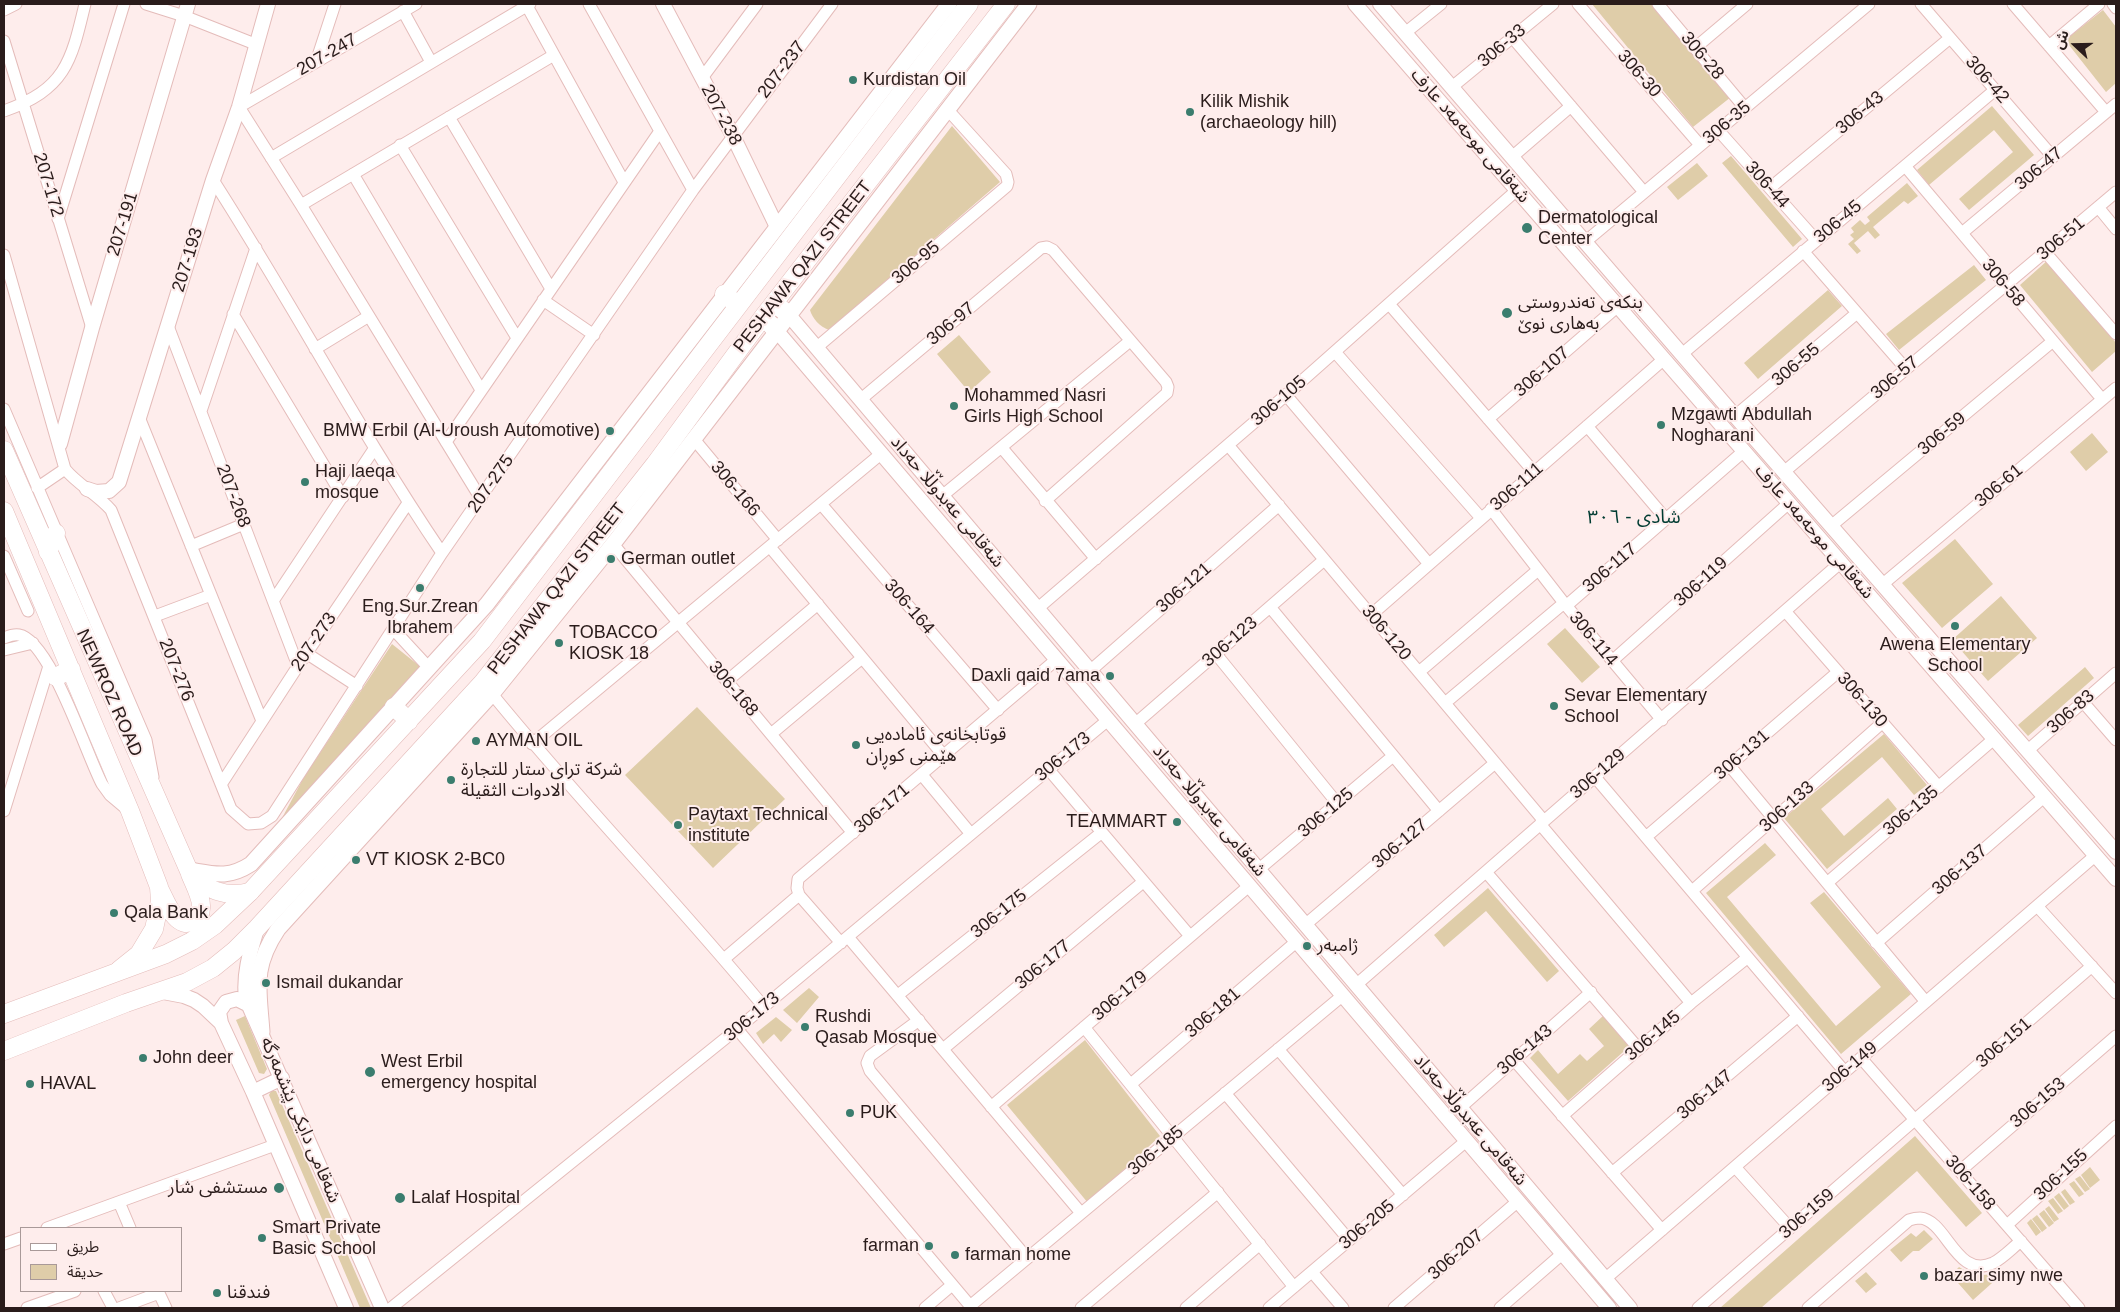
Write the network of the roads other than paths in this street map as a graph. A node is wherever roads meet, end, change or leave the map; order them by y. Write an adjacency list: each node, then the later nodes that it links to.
1 (16, 4): 30 (street)
2 (85, 4): 46 (street)
3 (124, 4): 78 (street)
4 (146, 4): 31 (street)
5 (268, 4): 37 (street, 207-193)
6 (334, 4): 41 (street)
7 (416, 4): 32 (street, 207-247)
8 (589, 4): 56 (street)
9 (663, 4): 43 (street, 207-238)
10 (757, 4): 43 (street)
11 (832, 4): 59 (street, 207-237)
12 (949, 4): 79 (main road)
13 (969, 4): 54 (main road, PESHAWA QAZI STREET)
14 (1006, 4): 58 (main road, PESHAWA QAZI STREET)
15 (1028, 4): 51 (main road)
16 (1355, 4): 73 (street, شەقامی موحەمەد عارف)
17 (1380, 4): 33 (street, شەقامی موحەمەد عارف)
18 (1441, 4): 33 (street)
19 (1553, 4): 34 (street, 306-33)
20 (1578, 4): 60 (street, 306-30)
21 (1658, 4): 39 (street, 306-28)
22 (1747, 4): 39 (street)
23 (1869, 4): 50 (street, 306-35)
24 (1921, 4): 35 (street, 306-42)
25 (2013, 4): 38 (street)
26 (2099, 4): 38 (street)
27 (2113, 4): 29 (street)
28 (529, 5): 40 (street); 42 (street)
29 (2116, 8)
30 (4, 10)
31 (186, 10): 37 (street); 101 (street, 207-191)
32 (403, 11): 41 (street, 207-247); 42 (street)
33 (1405, 33): 44 (street, شەقامی موحەمەد عارف)
34 (1512, 37): 44 (street, 306-33); 48 (street)
35 (1950, 38): 45 (street, 306-42); 71 (street, 306-43)
36 (4, 41): 46 (street, 207-172)
37 (255, 44): 49 (street, 207-193)
38 (2049, 46): 53 (street)
39 (1695, 48): 50 (street, 306-28)
40 (554, 55): 55 (street); 70 (street)
41 (316, 62): 49 (street, 207-247)
42 (431, 62): 65 (street)
43 (702, 78): 59 (street, 207-238)
44 (1452, 87): 63 (street, شەقامی موحەمەد عارف)
45 (1995, 90): 64 (street, 306-42); 66 (street, 306-45)
46 (23, 104): 52 (street); 78 (street, 207-172)
47 (2116, 104): 53 (street, 306-47)
48 (1571, 106): 63 (street); 74 (street)
49 (239, 107): 65 (street); 69 (street, 207-193)
50 (1745, 108): 57 (street, 306-35)
51 (947, 109): 95 (main road); 108 (street, 306-95)
52 (4, 111)
53 (2106, 112): 64 (street, 306-47)
54 (885, 114): 58 (main road); 62 (main road, PESHAWA QAZI STREET)
55 (448, 117): 61 (street); 89 (street)
56 (660, 130): 70 (street); 72 (street)
57 (1718, 130): 60 (street, 306-35); 71 (street, 306-44)
58 (908, 131): 67 (main road, PESHAWA QAZI STREET)
59 (733, 136): 72 (street, 207-275); 79 (street, 207-238)
60 (1700, 145): 74 (street, 306-35)
61 (400, 146): 68 (street); 105 (street)
62 (852, 156): 67 (main road); 93 (main road, PESHAWA QAZI STREET)
63 (1512, 157): 83 (street, شەقامی موحەمەد عارف)
64 (2053, 157): 81 (street, 306-47)
65 (271, 158): 76 (street)
66 (1904, 166): 81 (street, 306-58); 82 (street, 306-45)
67 (876, 173): 95 (main road, PESHAWA QAZI STREET)
68 (352, 174): 76 (street); 115 (street)
69 (213, 180): 84 (street); 100 (street, 207-193)
70 (624, 182): 89 (street)
71 (1770, 188): 82 (street, 306-44)
72 (693, 190): 104 (street, 207-275)
73 (1517, 190): 92 (street, 306-105); 94 (street, شەقامی موحەمەد عارف)
74 (1644, 192): 83 (street, 306-35)
75 (2116, 192): 77 (street, 306-51)
76 (301, 204): 98 (street)
77 (2098, 207): 80 (street); 86 (street, 306-51)
78 (58, 219): 101 (street, 207-172)
79 (777, 227): 90 (main road)
80 (2116, 229)
81 (1962, 234): 88 (street, 306-58)
82 (1816, 240): 85 (street, 306-45)
83 (1585, 242): 111 (street, شەقامی موحەمەد عارف)
84 (256, 248): 97 (street); 109 (street)
85 (1803, 251): 96 (street); 111 (street, 306-45)
86 (2045, 252): 88 (street, 306-51); 103 (street)
87 (4, 255): 128 (street)
88 (2006, 285): 107 (street, 306-58); 113 (street, 306-57)
89 (551, 289): 91 (street)
90 (724, 294): 93 (main road); 188 (main road)
91 (543, 300): 104 (street); 105 (street)
92 (1389, 304): 110 (street, 306-105); 123 (street)
93 (738, 305): 206 (main road, PESHAWA QAZI STREET)
94 (1618, 306): 112 (street, شەقامی موحەمەد عارف); 123 (street, 306-107)
95 (781, 308): 99 (main road, PESHAWA QAZI STREET); 102 (main road); 108 (street, شەقامی عەبدوڵڵا حەداد)
96 (1857, 313): 113 (street); 121 (street, 306-55)
97 (233, 314): 120 (street); 140 (street)
98 (369, 316): 109 (street); 127 (street)
99 (763, 317): 102 (main road); 155 (main road, PESHAWA QAZI STREET)
100 (168, 326): 120 (street, 207-268); 122 (street, 207-193)
101 (92, 328): 128 (street, 207-191)
102 (776, 330): 126 (main road); 134 (street, شەقامی عەبدوڵڵا حەداد)
103 (2116, 334)
104 (594, 335): 142 (street, 207-275)
105 (518, 338): 115 (street)
106 (1130, 341): 118 (street, 306-97); 130 (street); 143 (street)
107 (2053, 341): 117 (street, 306-58); 153 (street, 306-59)
108 (816, 348): 118 (street, شەقامی عەبدوڵڵا حەداد)
109 (315, 349): 131 (street)
110 (1335, 352): 116 (street, 306-105); 150 (street)
111 (1682, 354): 121 (street, شەقامی موحەمەد عارف)
112 (1664, 359): 124 (street, شەقامی موحەمەد عارف); 125 (street, 306-111)
113 (1906, 369): 136 (street, 306-57)
114 (2116, 388): 117 (street, 306-61)
115 (481, 390): 127 (street)
116 (1286, 396): 129 (street, 306-105); 164 (street)
117 (2102, 399): 166 (street, 306-61)
118 (860, 400): 141 (street, شەقامی عەبدوڵڵا حەداد)
119 (4, 408): 138 (street)
120 (200, 411): 152 (street, 207-268)
121 (1732, 412): 124 (street); 136 (street, شەقامی موحەمەد عارف)
122 (139, 417): 139 (street, 207-193); 157 (street)
123 (1488, 419): 137 (street)
124 (1717, 419): 133 (street, شەقامی موحەمەد عارف)
125 (1587, 426): 137 (street, 306-111); 151 (street)
126 (693, 438): 155 (main road); 156 (street, 306-166)
127 (446, 442): 142 (street)
128 (60, 444): 135 (street)
129 (1228, 445): 147 (street, 306-120); 161 (street, 306-105)
130 (1002, 448): 141 (street); 143 (street)
131 (374, 449): 140 (street); 144 (street)
132 (4, 450): 158 (main road, NEWROZ ROAD)
133 (1744, 451): 145 (street, شەقامی موحەمەد عارف); 151 (street, 306-117)
134 (882, 453): 146 (street); 185 (street, شەقامی عەبدوڵڵا حەداد)
135 (65, 469): 138 (street); 139 (street)
136 (1785, 471): 153 (street, شەقامی موحەمەد عارف)
137 (1534, 472): 148 (street, 306-111)
138 (37, 488): 154 (street)
139 (87, 489): 176 (street, 207-276)
140 (343, 496): 168 (street)
141 (942, 496): 172 (street, شەقامی عەبدوڵڵا حەداد)
142 (481, 499): 159 (street, 207-275)
143 (1045, 501): 161 (street)
144 (408, 503): 159 (street); 182 (street, 207-273)
145 (1789, 503): 163 (street, شەقامی موحەمەد عارف); 186 (street, 306-119)
146 (821, 504): 156 (street); 202 (street, 306-164)
147 (1279, 505): 162 (street, 306-120); 191 (street, 306-121)
148 (1491, 510): 150 (street, 306-111); 165 (street, 306-114)
149 (4, 511): 190 (main road, NEWROZ ROAD)
150 (1481, 518): 164 (street, 306-111)
151 (1666, 520): 170 (street, 306-117)
152 (244, 524): 157 (street); 168 (street, 207-268)
153 (1831, 526): 166 (street, شەقامی موحەمەد عارف)
154 (56, 533): 158 (main road); 225 (street)
155 (608, 538): 177 (street, 306-168); 198 (main road, PESHAWA QAZI STREET)
156 (774, 543): 169 (street, 306-166); 177 (street)
157 (191, 546): 167 (street)
158 (48, 552): 225 (main road, NEWROZ ROAD)
159 (442, 554): 178 (street, 207-275)
160 (4, 556): 173 (street)
161 (1096, 559): 172 (street, 306-105)
162 (1324, 560): 171 (street, 306-123); 175 (street, 306-120)
163 (1840, 563): 174 (street, 306-129); 195 (street, شەقامی موحەمەد عارف)
164 (1429, 564): 175 (street, 306-111)
165 (1538, 570): 170 (street, 306-114); 192 (street)
166 (1882, 584): 189 (street, شەقامی موحەمەد عارف)
167 (211, 595): 176 (street); 205 (street)
168 (273, 601): 187 (street, 207-268)
169 (818, 604): 184 (street, 306-166); 196 (street)
170 (1565, 605): 186 (street, 306-114); 200 (street, 306-117)
171 (1270, 608): 183 (street, 306-123); 216 (street)
172 (1037, 609): 191 (street, شەقامی عەبدوڵڵا حەداد)
173 (28, 611)
174 (1785, 611): 193 (street, 306-130); 204 (street, 306-129)
175 (1371, 615): 192 (street, 306-120)
176 (154, 616): 223 (street, 207-276)
177 (678, 623): 196 (street, 306-168); 212 (street)
178 (394, 630): 188 (street); 197 (street, 207-275)
179 (4, 638): 180 (street)
180 (32, 643): 181 (street); 190 (street)
181 (4, 650)
182 (306, 653): 187 (street, 207-273); 197 (street)
183 (1216, 654): 208 (street, 306-123); 227 (street)
184 (862, 658): 209 (street); 215 (street, 306-166)
185 (1057, 659): 202 (street, 306-171); 203 (street, شەقامی عەبدوڵڵا حەداد)
186 (1612, 661): 204 (street, 306-114)
187 (298, 666): 205 (street, 207-273)
188 (430, 669): 201 (main road)
189 (1956, 670): 195 (street); 213 (street, شەقامی موحەمەد عارف)
190 (59, 671): 228 (street); 246 (main road, NEWROZ ROAD)
191 (1090, 671): 208 (street, شەقامی عەبدوڵڵا حەداد)
192 (1419, 672): 200 (street, 306-120)
193 (1838, 672): 207 (street, 306-130); 219 (street, 306-131)
194 (2116, 673): 199 (street, 306-83)
195 (1944, 680): 210 (street, شەقامی موحەمەد عارف)
196 (727, 681): 209 (street, 306-168)
197 (357, 686): 232 (street, 207-275)
198 (487, 688): 212 (street); 251 (main road, PESHAWA QAZI STREET)
199 (2083, 702): 211 (street); 213 (street, 306-83)
200 (1445, 703): 217 (street, 306-120)
201 (394, 707): 206 (main road); 239 (main road)
202 (998, 710): 215 (street, 306-171)
203 (1108, 720): 218 (street, شەقامی عەبدوڵڵا حەداد); 220 (street, 306-173)
204 (1662, 720): 222 (street, 306-129)
205 (262, 721): 223 (street, 207-273)
206 (409, 721): 248 (main road, PESHAWA QAZI STREET)
207 (1882, 723): 224 (street, 306-130); 230 (street, 306-133)
208 (1135, 724): 214 (street, شەقامی عەبدوڵڵا حەداد)
209 (771, 734): 234 (street, 306-168)
210 (1995, 738): 224 (street, 306-135); 226 (street, شەقامی موحەمەد عارف)
211 (2116, 740)
212 (532, 744): 259 (street)
213 (2027, 751): 237 (street, شەقامی موحەمەد عارف)
214 (1159, 753): 218 (street); 240 (street, شەقامی عەبدوڵڵا حەداد)
215 (944, 756): 221 (street, 306-171)
216 (1393, 756): 227 (street, 306-125); 229 (street)
217 (1495, 763): 229 (street, 306-127); 231 (street, 306-120)
218 (1146, 765): 245 (street, شەقامی عەبدوڵڵا حەداد)
219 (1729, 765): 230 (street); 236 (street, 306-131)
220 (1048, 770): 233 (street); 235 (street, 306-173)
221 (922, 774): 234 (street, 306-171); 235 (street)
222 (1595, 777): 231 (street, 306-129); 236 (street)
223 (222, 783): 232 (street, 207-276)
224 (1939, 787): 244 (street, 306-135)
225 (154, 794): 239 (main road, NEWROZ ROAD)
226 (2045, 796): 238 (street, شەقامی موحەمەد عارف); 257 (street, 306-137)
227 (1337, 803): 240 (street, 306-125)
228 (4, 810)
229 (1439, 811): 252 (street, 306-127)
230 (1774, 819): 244 (street); 247 (street, 306-133)
231 (1542, 823): 241 (street, 306-129); 269 (street, 306-120)
232 (248, 824)
233 (1101, 832): 243 (street); 266 (street, 306-175)
234 (853, 833): 249 (street, 306-171)
235 (971, 834): 255 (street, 306-173)
236 (1646, 837): 247 (street)
237 (2116, 852)
238 (2096, 855): 242 (street, شەقامی موحەمەد عارف); 250 (street, 306-149)
239 (189, 870): 246 (main road); 248 (main road, NEWROZ ROAD)
240 (1258, 870): 252 (street, شەقامی عەبدوڵڵا حەداد)
241 (1486, 872): 262 (street, 306-129); 264 (street)
242 (2116, 879)
243 (1143, 882): 254 (street); 280 (street, 306-177)
244 (1827, 883): 257 (street)
245 (1249, 886): 254 (street, 306-179); 256 (street, شەقامی عەبدوڵڵا حەداد)
246 (159, 887): 261 (main road)
247 (1692, 891): 258 (street)
248 (250, 892): 261 (main road, PESHAWA QAZI STREET)
249 (799, 895): 255 (street); 259 (street)
250 (2037, 906): 260 (street); 268 (street, 306-149)
251 (285, 909): 253 (main road, PESHAWA QAZI STREET); 278 (main road)
252 (1305, 925): 262 (street, شەقامی عەبدوڵڵا حەداد)
253 (258, 928): 263 (main road, PESHAWA QAZI STREET); 270 (street, شەقامی دایکی پێشمەرگە)
254 (1190, 936): 276 (street, 306-179)
255 (844, 940): 266 (street); 271 (street, 306-173)
256 (1296, 942): 267 (street, شەقامی عەبدوڵڵا حەداد); 290 (street, 306-181)
257 (1876, 943): 268 (street)
258 (1747, 958): 269 (street, 306-145); 273 (street)
259 (724, 959): 271 (street)
260 (2092, 966): 265 (street); 296 (street, 306-151)
261 (116, 971): 272 (main road, PESHAWA QAZI STREET)
262 (1356, 985): 286 (street, شەقامی عەبدوڵڵا حەداد)
263 (163, 992): 275 (street, شەقامی دایکی پێشمەرگە); 283 (main road, PESHAWA QAZI STREET)
264 (1591, 992): 282 (street); 285 (street, 306-143)
265 (2116, 993)
266 (898, 995): 274 (street)
267 (1342, 996): 281 (street, 306-185); 289 (street, شەقامی عەبدوڵڵا حەداد)
268 (1926, 1002): 284 (street, 306-149)
269 (1691, 1003): 282 (street, 306-145)
270 (249, 1005): 275 (street); 278 (street, شەقامی دایکی پێشمەرگە)
271 (764, 1007): 277 (street, 306-173)
272 (4, 1014)
273 (1798, 1016): 287 (street); 303 (street, 306-147)
274 (919, 1020): 280 (street); 320 (street)
275 (220, 1023): 291 (street, شەقامی دایکی پێشمەرگە)
276 (1084, 1027): 290 (street); 293 (street, 306-179)
277 (737, 1029): 323 (street); 336 (street, 306-173)
278 (262, 1032): 288 (street, شەقامی دایکی پێشمەرگە)
279 (2116, 1036): 302 (street, 306-153)
280 (943, 1049): 293 (street)
281 (1278, 1049): 292 (street, 306-185); 305 (street)
282 (1639, 1049): 295 (street, 306-145)
283 (4, 1051)
284 (1861, 1058): 287 (street, 306-149); 296 (street, 306-158)
285 (1514, 1060): 294 (street, 306-143); 295 (street)
286 (1427, 1069): 289 (street); 294 (street, شەقامی عەبدوڵڵا حەداد)
287 (1845, 1072): 301 (street, 306-149)
288 (282, 1078): 291 (street); 335 (street, شەقامی دایکی پێشمەرگە)
289 (1414, 1081): 299 (street, شەقامی عەبدوڵڵا حەداد)
290 (1130, 1084): 298 (street)
291 (253, 1092): 300 (street, شەقامی دایکی پێشمەرگە)
292 (1225, 1093): 298 (street, 306-185); 315 (street)
293 (991, 1106): 308 (street)
294 (1460, 1108): 322 (street, شەقامی عەبدوڵڵا حەداد)
295 (1562, 1116): 303 (street)
296 (1915, 1120): 302 (street, 306-158); 312 (street, 306-159)
297 (2116, 1126): 309 (street, 306-155)
298 (1173, 1136): 304 (street); 308 (street, 306-185)
299 (1466, 1142): 305 (street, 306-205); 307 (street, شەقامی عەبدوڵڵا حەداد)
300 (276, 1145): 306 (street); 334 (street, شەقامی دایکی پێشمەرگە)
301 (1735, 1167): 312 (street); 313 (street, 306-149)
302 (1960, 1171): 309 (street, 306-158)
303 (1612, 1173): 313 (street)
304 (1218, 1192): 318 (street); 338 (street)
305 (1403, 1195): 315 (street, 306-205)
306 (119, 1202): 310 (street); 311 (street)
307 (1517, 1202): 319 (street, شەقامی عەبدوڵڵا حەداد); 342 (street, 306-207)
308 (1081, 1213): 320 (street, 306-185)
309 (2007, 1225): 316 (street, 306-158)
310 (50, 1227)
311 (130, 1227)
312 (1790, 1228): 345 (street, 306-159)
313 (1662, 1230): 322 (street, 306-149)
314 (20, 1238): 317 (street)
315 (1349, 1240): 321 (street, 306-205)
316 (2021, 1241): 346 (street); 347 (street, 306-158)
317 (4, 1244)
318 (1260, 1244): 324 (street); 339 (street)
319 (1562, 1254): 329 (street); 343 (street, شەقامی عەبدوڵڵا حەداد)
320 (1027, 1258): 328 (street, 306-185)
321 (1312, 1272): 324 (street, 306-205); 341 (street)
322 (1605, 1279): 344 (street, شەقامی عەبدوڵڵا حەداد)
323 (952, 1285): 328 (street); 337 (street)
324 (1294, 1287): 340 (street, 306-205)
325 (72, 1292): 330 (street)
326 (105, 1292): 331 (street)
327 (159, 1292): 332 (street); 333 (street)
328 (971, 1307)
329 (1504, 1307)
330 (27, 1308)
331 (113, 1308)
332 (119, 1308)
333 (166, 1308)
334 (346, 1308)
335 (382, 1308)
336 (391, 1308)
337 (925, 1308)
338 (1082, 1308)
339 (1186, 1308)
340 (1269, 1308)
341 (1344, 1308)
342 (1394, 1308)
343 (1609, 1308)
344 (1630, 1308)
345 (1698, 1308)
346 (1808, 1308)
347 (2079, 1308)

